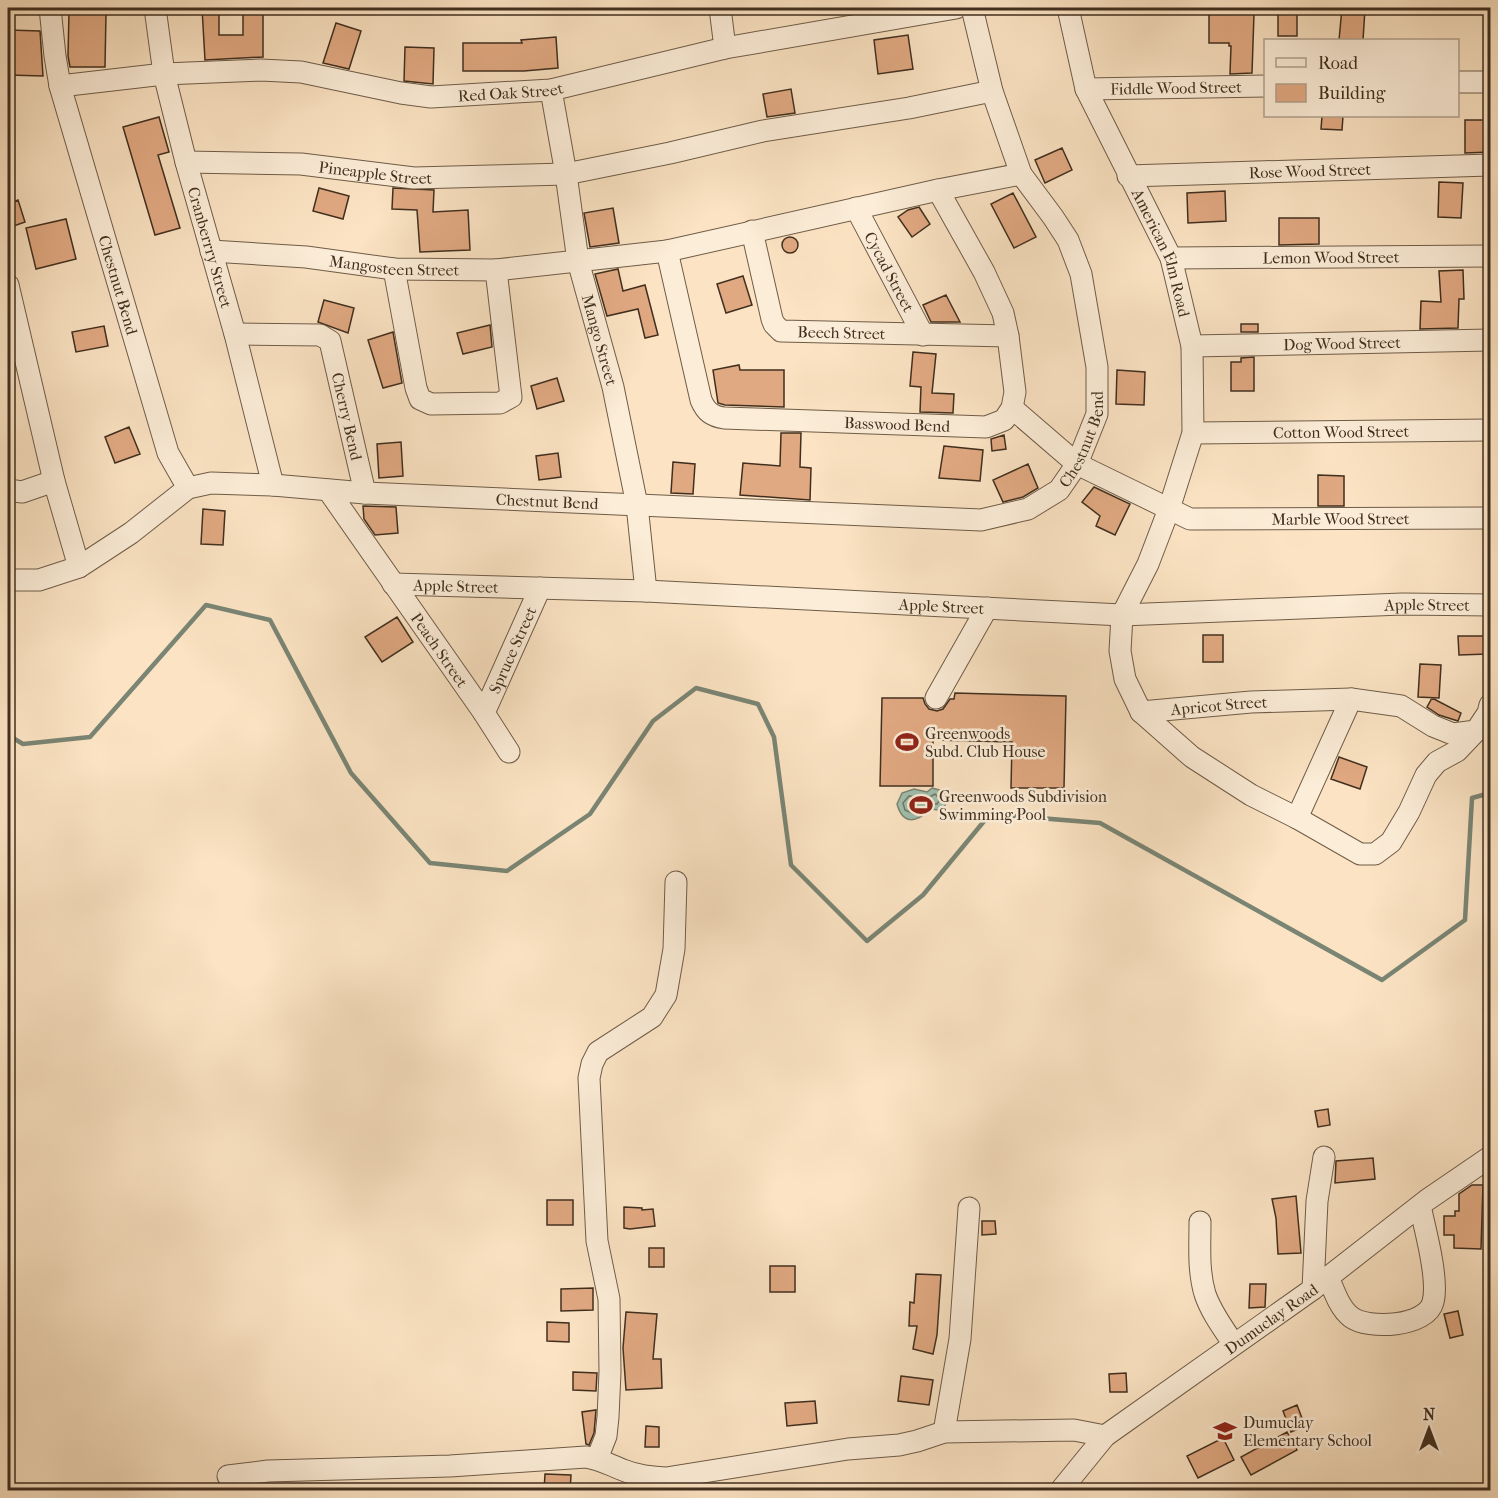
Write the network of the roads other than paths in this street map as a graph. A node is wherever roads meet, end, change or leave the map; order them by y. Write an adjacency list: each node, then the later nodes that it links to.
1 (50, 8): 11 (street, Chestnut Bend)
2 (155, 8): 8 (street, Cranberrry Street)
3 (720, 8): 7 (street)
4 (956, 8): 7 (street, Red Oak Street)
5 (972, 8): 15 (street, Chestnut Bend)
6 (1068, 8): 13 (street, American Elm Road)
7 (725, 48): 14 (street, Red Oak Street)
8 (164, 74): 11 (street, Red Oak Street); 14 (street, Red Oak Street); 16 (street, Cranberrry Street)
9 (1459, 82): 10 (street)
10 (1491, 82)
11 (60, 86): 43 (street, Chestnut Bend)
12 (1264, 86): 13 (street, Fiddle Wood Street)
13 (1086, 89): 20 (street, American Elm Road)
14 (551, 90): 18 (street, Mango Street)
15 (992, 91): 18 (street, Pineapple Street); 19 (street, Chestnut Bend)
16 (186, 162): 18 (street, Pineapple Street); 24 (street, Cranberrry Street)
17 (1491, 165): 20 (street, Rose Wood Street)
18 (566, 174): 28 (street, Mango Street)
19 (1021, 174): 21 (street, Mangosteen Street); 40 (street, Chestnut Bend)
20 (1128, 176): 27 (street, American Elm Road)
21 (938, 190): 22 (street, Mangosteen Street); 34 (street)
22 (856, 208): 23 (street, Mangosteen Street); 33 (street, Cycad Street)
23 (752, 231): 25 (street, Mangosteen Street); 33 (street, Beech Street)
24 (211, 251): 29 (street, Mangosteen Street); 32 (street, Cranberrry Street)
25 (667, 251): 28 (street, Mangosteen Street); 37 (street, Basswood Bend)
26 (1491, 256): 27 (street, Lemon Wood Street)
27 (1171, 258): 36 (street, American Elm Road)
28 (578, 261): 30 (street, Mangosteen Street); 47 (street, Mango Street)
29 (394, 269): 30 (street, Mangosteen Street); 30 (street)
30 (496, 270)
31 (8, 285): 41 (street)
32 (236, 334): 42 (street, Cranberrry Street); 46 (street, Cherry Bend)
33 (924, 335): 34 (street, Beech Street)
34 (1008, 336): 37 (street)
35 (1491, 340): 36 (street, Dog Wood Street)
36 (1192, 346): 39 (street, American Elm Road)
37 (1012, 408): 40 (street)
38 (1491, 430): 39 (street, Cotton Wood Street)
39 (1193, 433): 48 (street, American Elm Road)
40 (1077, 464): 47 (street, Chestnut Bend); 48 (street)
41 (54, 481): 44 (street); 50 (street)
42 (273, 485): 43 (street, Chestnut Bend); 45 (street, Chestnut Bend)
43 (188, 488): 50 (street)
44 (8, 490)
45 (328, 490): 46 (street, Chestnut Bend); 52 (street, Peach Street)
46 (365, 493): 47 (street, Chestnut Bend)
47 (637, 505): 54 (street, Mango Street)
48 (1169, 509): 49 (street, Marble Wood Street); 57 (street)
49 (1491, 518)
50 (79, 567): 51 (street)
51 (8, 580)
52 (393, 584): 53 (street, Apple Street); 61 (street, Peach Street)
53 (540, 588): 54 (street, Apple Street); 61 (street, Spruce Street)
54 (646, 591): 56 (street, Apple Street)
55 (1491, 605): 57 (street, Apple Street)
56 (987, 608): 57 (street, Apple Street); 58 (street)
57 (1122, 615): 62 (street)
58 (936, 698)
59 (1351, 699): 62 (street, Apricot Street); 63 (street, Apricot Street); 65 (street)
60 (1491, 705): 63 (street)
61 (484, 712): 64 (street, Peach Street)
62 (1141, 712): 65 (street)
63 (1476, 731): 65 (street)
64 (509, 752)
65 (1297, 818)
66 (676, 882): 76 (street)
67 (1324, 1157): 72 (street)
68 (1491, 1157): 69 (street, Dumuclay Road)
69 (1420, 1206): 72 (street, Dumuclay Road); 72 (street)
70 (969, 1209): 74 (street)
71 (1200, 1222): 73 (street)
72 (1321, 1283): 73 (street, Dumuclay Road)
73 (1233, 1343): 75 (street, Dumuclay Road)
74 (944, 1432): 75 (street); 76 (street)
75 (1105, 1436): 78 (street, Dumuclay Road)
76 (597, 1459): 77 (street)
77 (228, 1476)
78 (1061, 1491)

